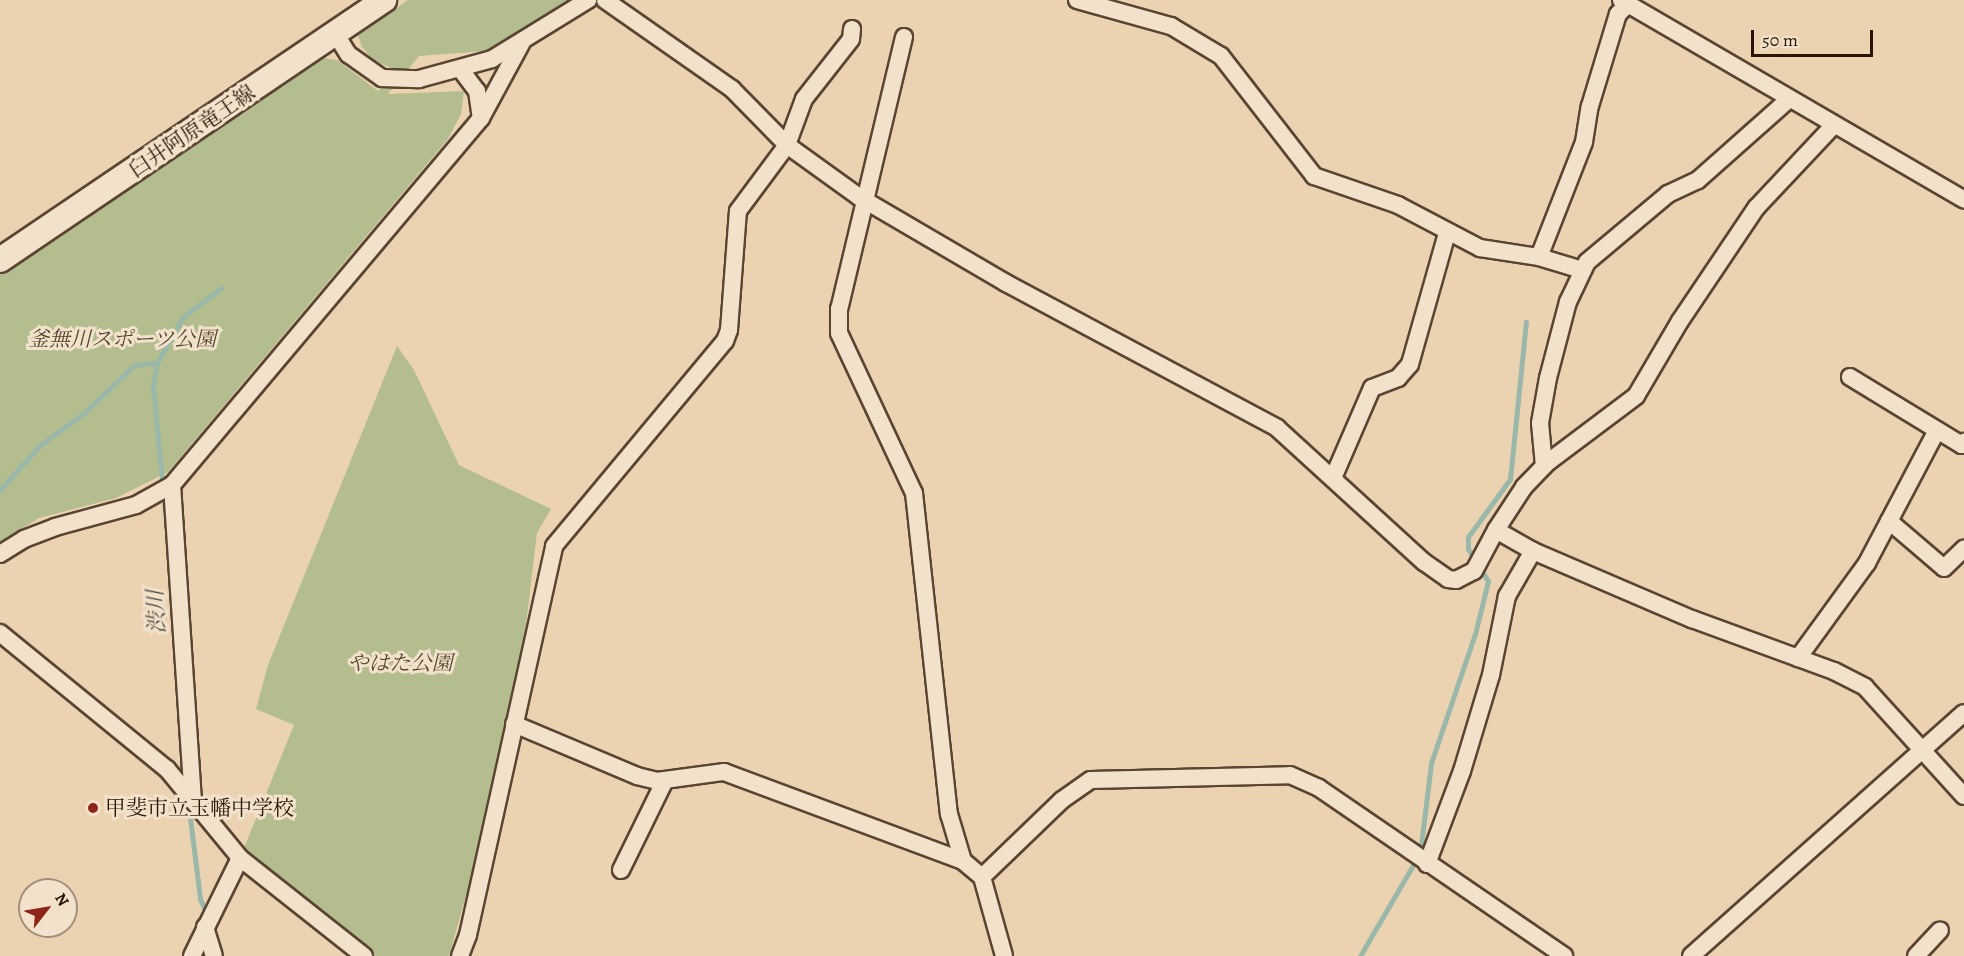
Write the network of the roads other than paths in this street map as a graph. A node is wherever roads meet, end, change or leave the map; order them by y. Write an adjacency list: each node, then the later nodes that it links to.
1 (384, 0): 7 (main road, 臼井阿原竜王線)
2 (588, 0): 9 (street)
3 (605, 0): 14 (street)
4 (1077, 0): 17 (street)
5 (1624, 2): 11 (street); 18 (street)
6 (852, 29): 14 (street)
7 (335, 33): 10 (street); 19 (main road, 臼井阿原竜王線)
8 (904, 37): 16 (street)
9 (521, 44): 10 (street); 12 (street)
10 (461, 70): 12 (street)
11 (1788, 100): 13 (street); 20 (street)
12 (481, 118): 26 (street)
13 (1833, 126): 15 (street); 24 (street)
14 (787, 145): 16 (street); 35 (street)
15 (1964, 200)
16 (867, 201): 25 (street); 41 (street)
17 (1447, 233): 18 (street); 25 (street)
18 (1539, 257): 20 (street)
19 (0, 260)
20 (1582, 270): 24 (street)
21 (1850, 377): 22 (street)
22 (1937, 430): 23 (street); 27 (street)
23 (1964, 442)
24 (1544, 466): 28 (street)
25 (1333, 478): 28 (street)
26 (172, 485): 31 (street); 39 (street)
27 (1889, 521): 29 (street); 33 (street)
28 (1496, 530): 30 (street)
29 (1964, 549)
30 (1533, 551): 33 (street); 42 (street)
31 (0, 554)
32 (0, 633): 39 (street)
33 (1798, 658): 36 (street)
34 (1964, 713): 36 (street)
35 (514, 724): 37 (street); 50 (street)
36 (1922, 751): 38 (street); 53 (street)
37 (665, 780): 41 (street); 43 (street)
38 (1964, 796)
39 (193, 800): 40 (street)
40 (240, 858): 45 (street); 49 (street)
41 (963, 861): 44 (street)
42 (1427, 864): 44 (street); 52 (street)
43 (621, 870)
44 (982, 877): 51 (street)
45 (205, 927): 47 (street); 48 (street)
46 (1940, 930): 54 (street)
47 (192, 956)
48 (214, 956)
49 (364, 956)
50 (460, 956)
51 (1004, 956)
52 (1564, 956)
53 (1691, 956)
54 (1916, 956)

